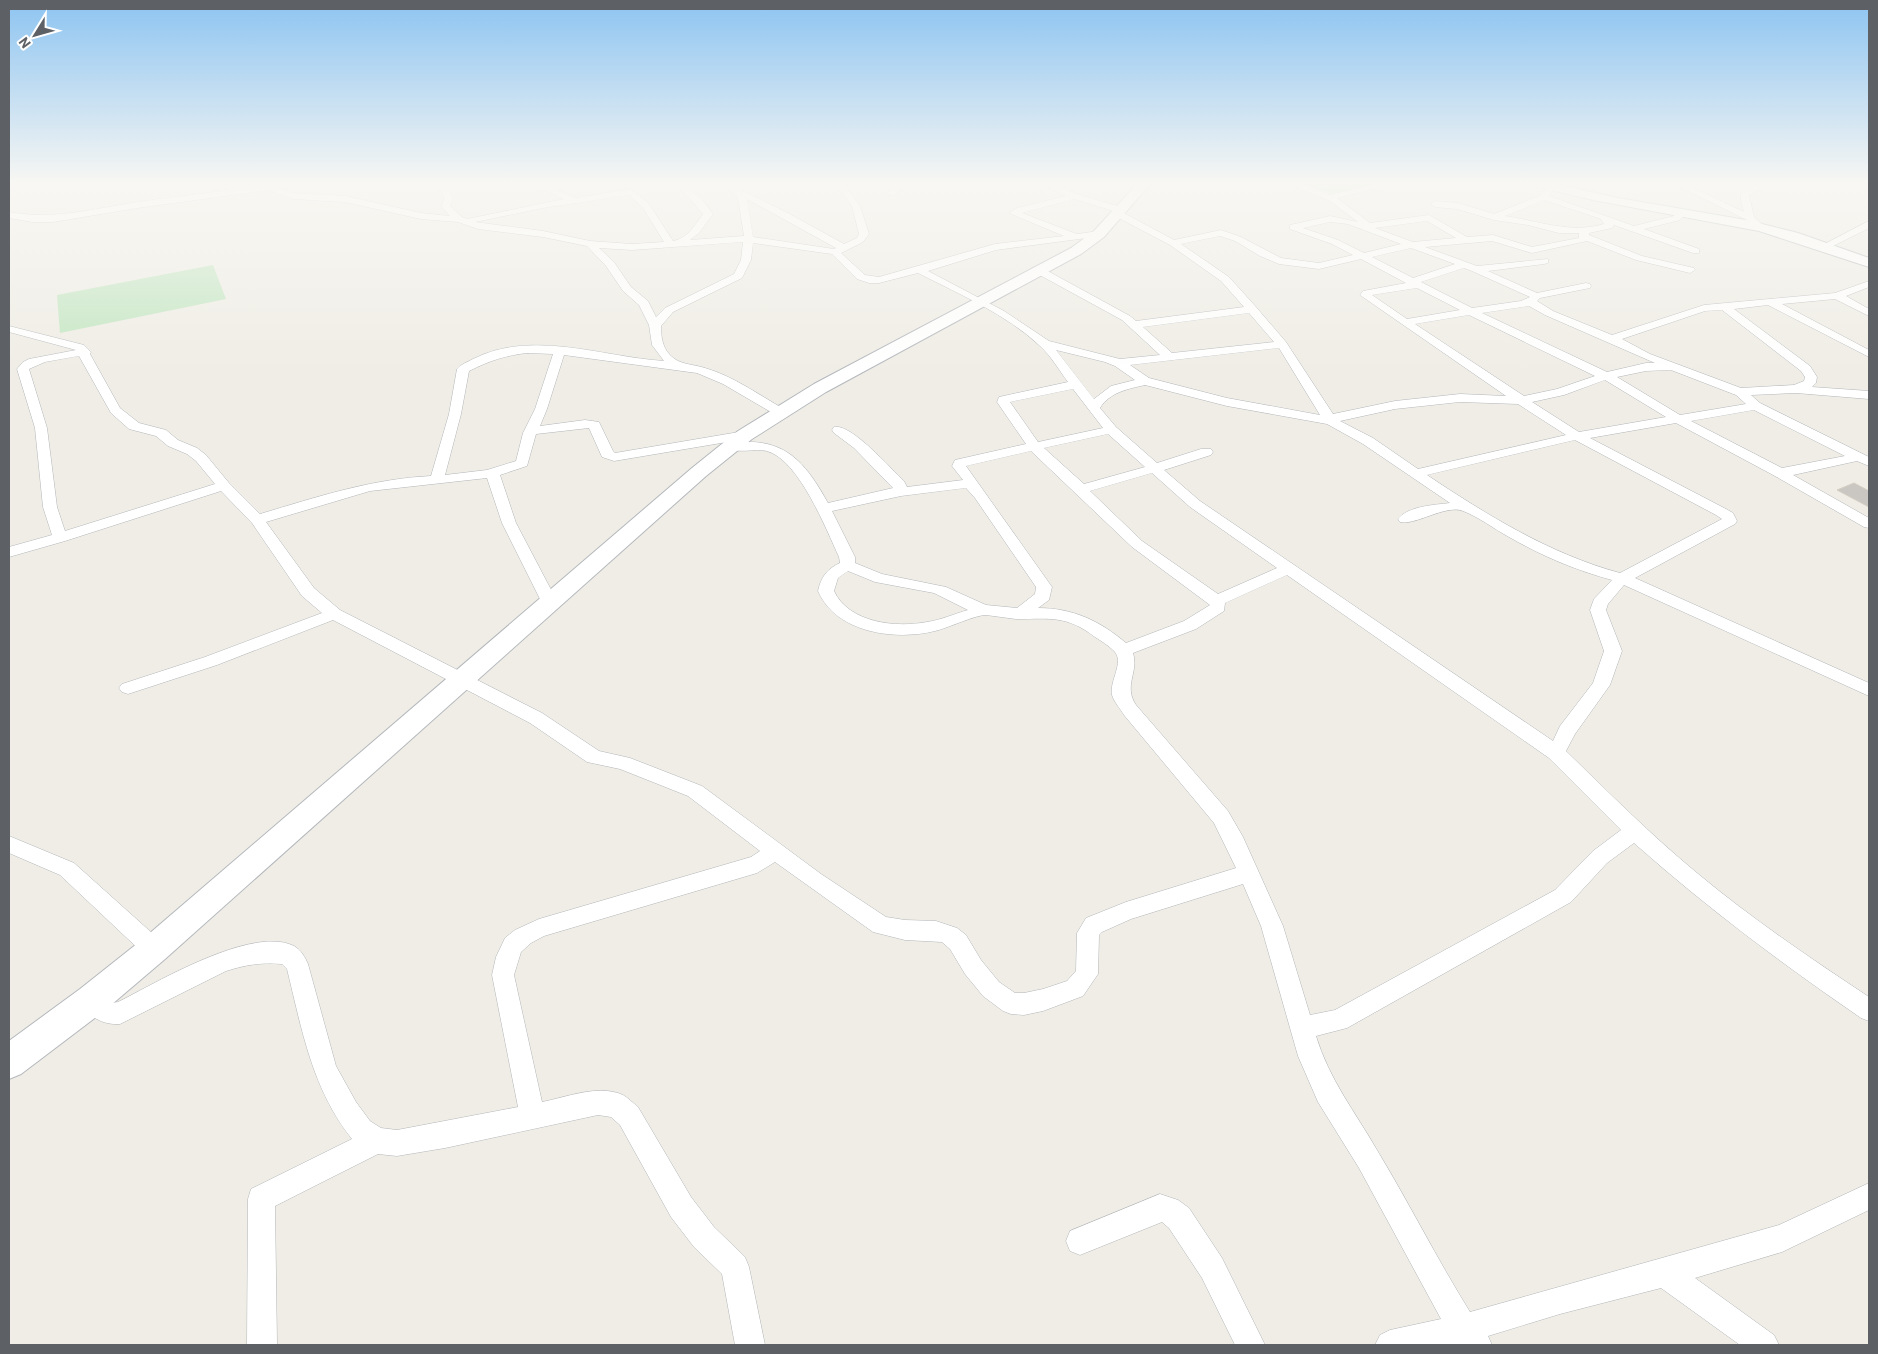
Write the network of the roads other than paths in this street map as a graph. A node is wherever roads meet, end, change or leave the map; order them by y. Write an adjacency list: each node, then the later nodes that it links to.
1 (593, 247): 41 (street)
2 (747, 247): 41 (street)
3 (816, 247): 18 (street)
4 (836, 247): 18 (street)
5 (846, 247): 18 (street)
6 (994, 247): 25 (street)
7 (1081, 247): 27 (street)
8 (1179, 247): 36 (street)
9 (1253, 247): 20 (street)
10 (1344, 247): 20 (street)
11 (1404, 247): 20 (street)
12 (1418, 247): 23 (street)
13 (1523, 247): 14 (street)
14 (1546, 247)
15 (1618, 247): 26 (street)
16 (1686, 247): 19 (street)
17 (1824, 247): 22 (street)
18 (840, 250): 25 (street)
19 (1696, 251)
20 (1363, 258): 28 (street)
21 (1544, 261): 24 (street)
22 (1869, 263)
23 (1463, 265): 24 (street); 28 (street)
24 (1476, 269): 32 (street)
25 (919, 270): 33 (street)
26 (1690, 270)
27 (1040, 271): 33 (street); 40 (street)
28 (1414, 284): 37 (street); 39 (street)
29 (1869, 284): 31 (street)
30 (1586, 286): 32 (street)
31 (1837, 296): 34 (street); 38 (street)
32 (1533, 299): 37 (street); 44 (street)
33 (980, 303): 45 (street); 64 (street)
34 (1770, 303): 35 (street); 49 (street)
35 (1724, 306): 44 (street); 58 (street)
36 (1252, 309): 40 (street); 46 (street)
37 (1471, 312): 39 (street); 43 (street)
38 (1869, 313)
39 (1406, 322): 61 (street)
40 (1134, 324): 50 (street)
41 (655, 325): 52 (street)
42 (9, 328): 48 (street)
43 (1512, 333): 53 (street); 55 (street)
44 (1612, 339): 54 (street)
45 (1045, 344): 51 (street); 57 (street)
46 (1282, 344): 50 (street); 65 (street)
47 (560, 350): 52 (street); 69 (street); 79 (street)
48 (85, 352): 81 (street); 89 (street)
49 (1869, 354)
50 (1168, 356): 51 (street)
51 (1119, 362): 56 (street)
52 (676, 365): 64 (street)
53 (1646, 367): 54 (street); 55 (street)
54 (1677, 367): 59 (street)
55 (1606, 376): 61 (street); 66 (street)
56 (1145, 381): 63 (street); 65 (street)
57 (1077, 384): 63 (street); 72 (street)
58 (1796, 389): 59 (street); 60 (street)
59 (1740, 392): 62 (street)
60 (1869, 394)
61 (1523, 400): 65 (street); 70 (street)
62 (1756, 406): 66 (street); 74 (street)
63 (1094, 408): 68 (street)
64 (780, 412): 71 (street)
65 (1330, 420): 78 (street)
66 (1680, 420): 70 (street); 77 (street)
67 (839, 430): 83 (street)
68 (1111, 430): 72 (street); 75 (street)
69 (532, 431): 71 (street); 76 (street)
70 (1577, 436): 78 (street); 93 (street)
71 (738, 441): 85 (street); 95 (street)
72 (1034, 446): 80 (street); 82 (street)
73 (1206, 452): 75 (street)
74 (1864, 460): 77 (street)
75 (1156, 468): 82 (street); 92 (street)
76 (492, 472): 79 (street); 95 (street)
77 (1780, 472): 88 (street)
78 (1417, 473): 84 (street)
79 (437, 480): 87 (street)
80 (969, 482): 83 (street); 97 (street)
81 (224, 486): 87 (street); 89 (street)
82 (1081, 489): 94 (street)
83 (898, 492): 85 (street)
84 (1463, 505): 86 (street); 93 (street)
85 (822, 509): 91 (street)
86 (1405, 519)
87 (257, 520): 98 (street)
88 (1869, 524)
89 (60, 538): 90 (street)
90 (9, 552)
91 (848, 565): 96 (street); 96 (street)
92 (1288, 568): 94 (street); 103 (street)
93 (1622, 578): 102 (street); 103 (street)
94 (1217, 601): 99 (street)
95 (550, 603): 100 (street)
96 (983, 610): 97 (street)
97 (1021, 613): 99 (street)
98 (334, 614): 100 (street); 101 (street)
99 (1123, 651): 107 (street)
100 (461, 681): 106 (street); 108 (street)
101 (128, 688)
102 (1869, 690)
103 (1556, 754): 104 (street)
104 (1635, 831): 110 (street); 111 (street)
105 (9, 844): 108 (street)
106 (776, 851): 107 (street); 113 (street)
107 (1249, 873): 111 (street)
108 (154, 949): 109 (street)
109 (92, 1000): 112 (street); 114 (street)
110 (1869, 1010)
111 (1302, 1028): 118 (street)
112 (9, 1062)
113 (533, 1117): 114 (street); 121 (street)
114 (378, 1141): 120 (street)
115 (1869, 1196): 117 (street)
116 (1080, 1241): 119 (street)
117 (1664, 1273): 118 (street); 123 (street)
118 (1470, 1337): 122 (street)
119 (1245, 1344)
120 (262, 1345)
121 (750, 1345)
122 (1390, 1345)
123 (1764, 1345)

